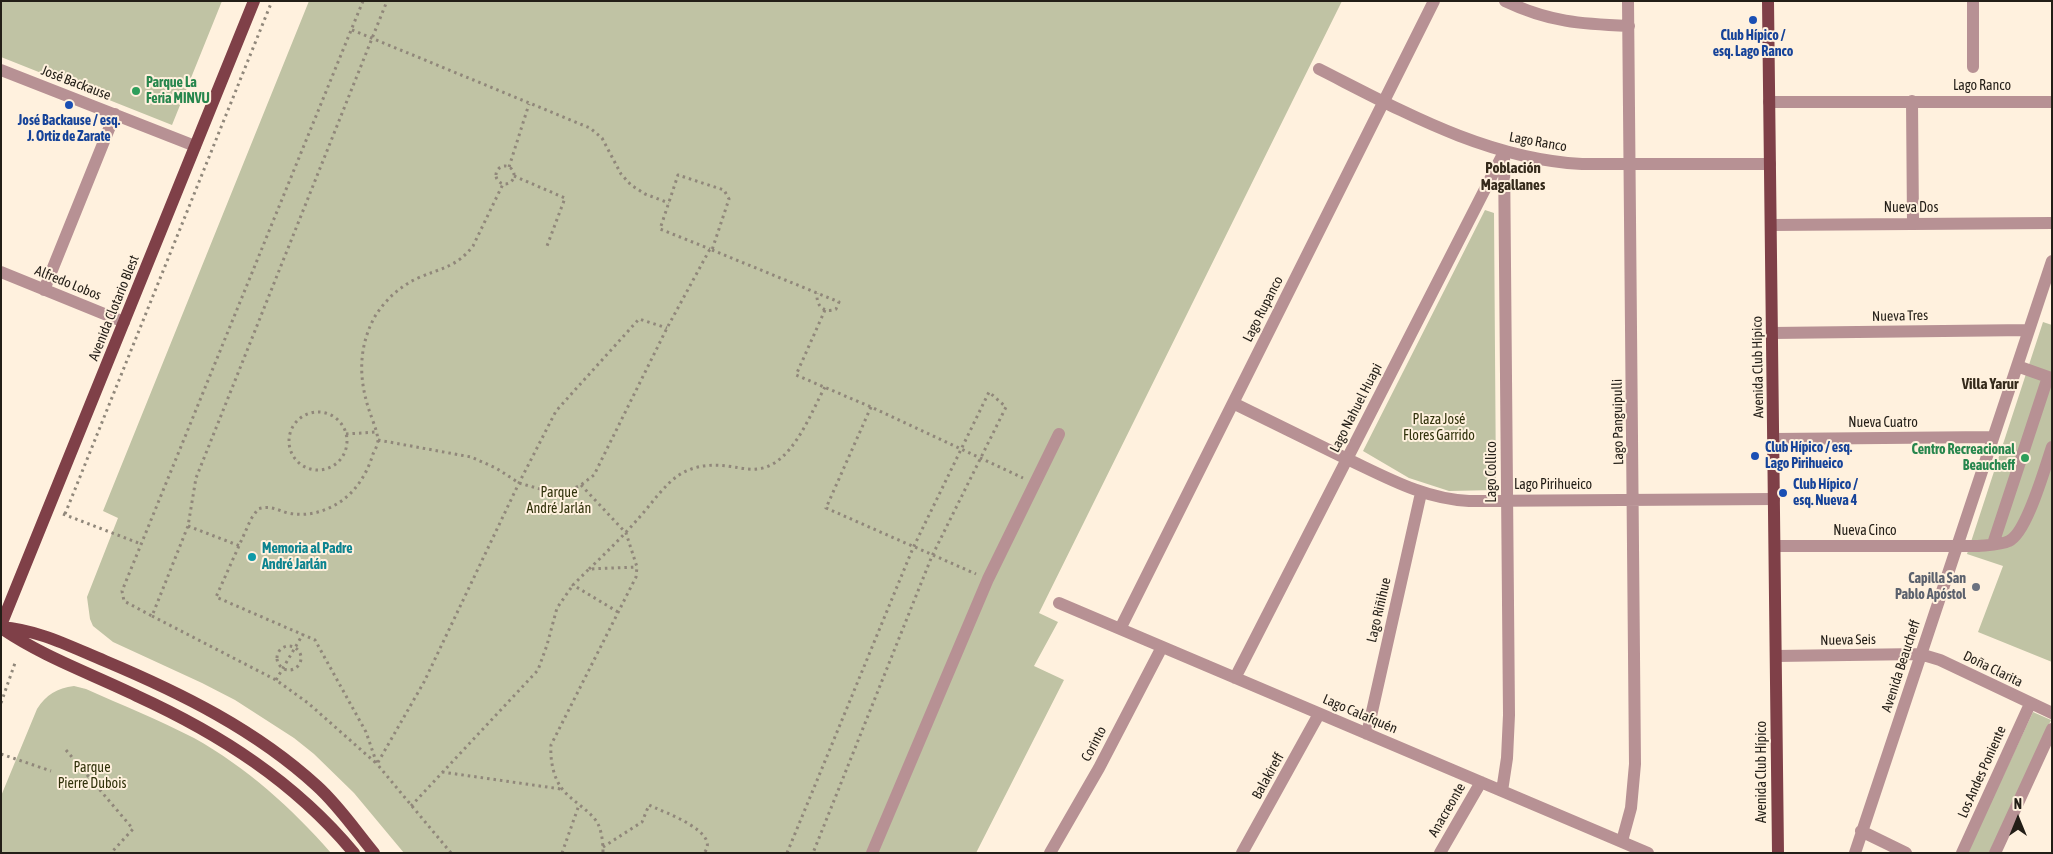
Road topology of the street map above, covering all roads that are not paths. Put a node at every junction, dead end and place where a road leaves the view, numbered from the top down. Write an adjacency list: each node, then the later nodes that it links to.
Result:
1 (254, 1): 16 (main road, Avenida Clotario Blest)
2 (1434, 1): 12 (street, Lago Rupanco)
3 (1505, 1): 7 (street)
4 (1628, 1): 7 (street, Lago Panguipulli)
5 (1768, 1): 13 (main road, Avenida Club Hípico)
6 (1974, 1): 8 (street)
7 (1629, 26): 19 (street, Lago Panguipulli)
8 (1974, 67)
9 (1319, 69): 12 (street, Lago Ranco)
10 (1, 70): 15 (street, José Backause)
11 (1912, 101): 13 (street, Lago Ranco); 14 (street, Lago Ranco); 20 (street)
12 (1383, 102): 17 (street, Lago Ranco); 31 (street, Lago Rupanco)
13 (1769, 102): 18 (main road, Avenida Club Hípico)
14 (2052, 102)
15 (115, 114): 16 (street, José Backause); 25 (street)
16 (195, 146): 26 (main road, Avenida Clotario Blest)
17 (1504, 152): 19 (street, Lago Ranco); 36 (street, Lago Nahuel Huapi); 40 (street, Lago Collico)
18 (1770, 164): 19 (street, Lago Ranco); 22 (main road, Avenida Club Hípico)
19 (1630, 165): 38 (street, Lago Panguipulli)
20 (1914, 223): 21 (street, Nueva Dos); 22 (street, Nueva Dos)
21 (2052, 223)
22 (1771, 225): 28 (main road, Avenida Club Hípico)
23 (2052, 261): 27 (street, Avenida Beaucheff)
24 (1, 272): 25 (street, Alfredo Lobos)
25 (44, 290): 26 (street, Alfredo Lobos)
26 (124, 322): 45 (main road, Avenida Clotario Blest)
27 (2028, 330): 28 (street, Nueva Tres); 29 (street, Avenida Beaucheff)
28 (1772, 333): 34 (main road, Avenida Club Hípico)
29 (2017, 366): 30 (street); 33 (street, Avenida Beaucheff)
30 (2050, 379): 41 (street)
31 (1233, 403): 36 (street, Lago Pirihueico); 46 (street, Lago Rupanco)
32 (1059, 434): 63 (street)
33 (1993, 437): 34 (street, Nueva Cuatro); 43 (street, Avenida Beaucheff)
34 (1774, 439): 39 (main road, Avenida Club Hípico)
35 (2052, 447): 41 (street, Nueva Cinco)
36 (1347, 458): 37 (street, Lago Pirihueico); 50 (street, Lago Nahuel Huapi)
37 (1421, 492): 40 (street, Lago Pirihueico); 55 (street, Lago Riñihue)
38 (1634, 500): 39 (street, Lago Pirihueico); 40 (street, Lago Pirihueico); 59 (street, Lago Panguipulli)
39 (1774, 500): 42 (main road, Avenida Club Hípico)
40 (1507, 501): 57 (street, Lago Collico)
41 (1993, 544): 43 (street, Nueva Cinco)
42 (1775, 546): 43 (street, Nueva Cinco); 49 (main road, Avenida Club Hípico)
43 (1956, 547): 48 (street, Avenida Beaucheff)
44 (1059, 603): 46 (street, Lago Calafquén)
45 (1, 627): 61 (main road); 62 (main road)
46 (1120, 629): 47 (street, Lago Calafquén)
47 (1162, 647): 50 (street, Lago Calafquén); 64 (street, Corinto)
48 (1920, 654): 49 (street, Nueva Seis); 51 (street, Doña Clarita); 58 (street, Avenida Beaucheff)
49 (1776, 656): 67 (main road, Avenida Club Hípico)
50 (1235, 678): 53 (street, Lago Calafquén)
51 (2030, 704): 52 (street, Doña Clarita); 70 (street, Los Andes Poniente)
52 (2052, 713)
53 (1319, 714): 55 (street, Lago Calafquén); 65 (street, Balakireff)
54 (2052, 729): 71 (street)
55 (1367, 734): 56 (street, Lago Calafquén)
56 (1480, 782): 57 (street, Lago Calafquén); 66 (street, Anacreonte)
57 (1502, 791): 59 (street, Lago Calafquén)
58 (1861, 831): 68 (street, Avenida Beaucheff); 69 (street)
59 (1622, 841): 60 (street, Lago Calafquén)
60 (1642, 852)
61 (354, 853)
62 (374, 853)
63 (872, 853)
64 (1050, 853)
65 (1242, 853)
66 (1440, 853)
67 (1778, 853)
68 (1854, 853)
69 (1906, 853)
70 (1962, 853)
71 (1995, 853)

